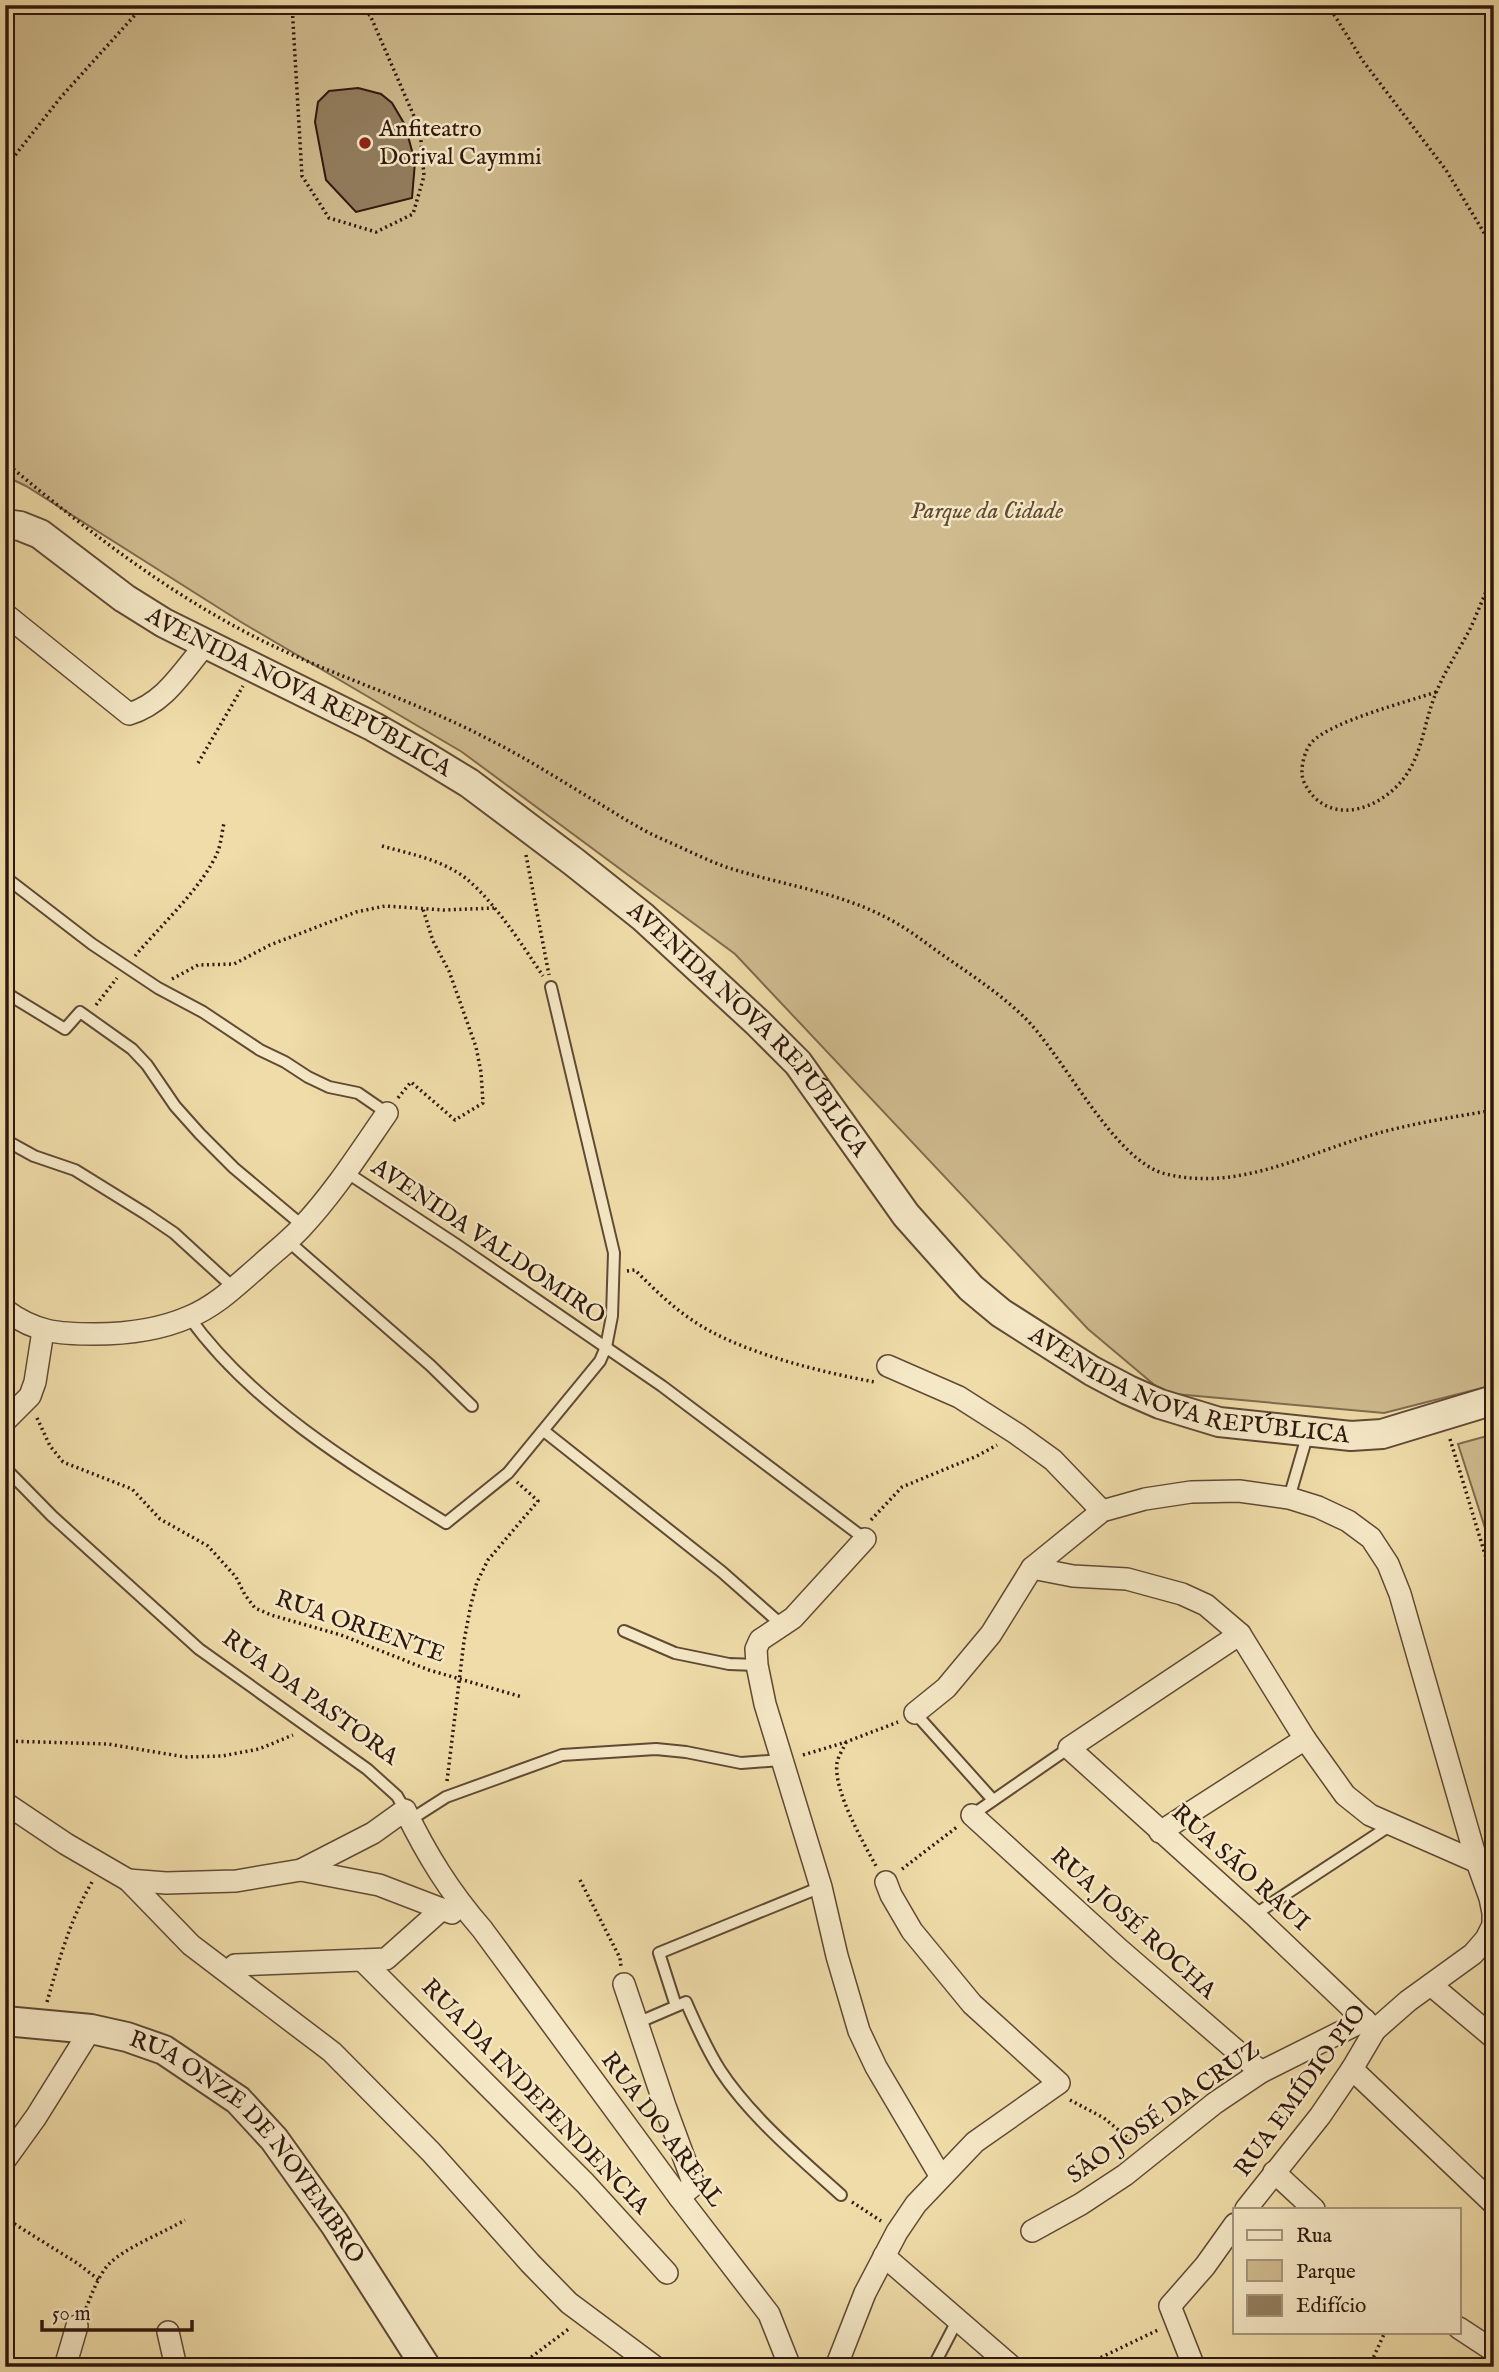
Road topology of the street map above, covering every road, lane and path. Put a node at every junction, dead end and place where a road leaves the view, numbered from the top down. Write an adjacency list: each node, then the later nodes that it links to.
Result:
1 (144, 5): 5 (path)
2 (292, 5): 3 (path)
3 (341, 5)
4 (1328, 5): 6 (path)
5 (5, 168)
6 (1494, 254)
7 (5, 462): 26 (path)
8 (5, 524): 11 (street, AVENIDA NOVA REPÚBLICA)
9 (1494, 573): 13 (path)
10 (5, 614): 11 (street)
11 (206, 644): 12 (street, AVENIDA NOVA REPÚBLICA)
12 (256, 668): 14 (path); 15 (street, AVENIDA NOVA REPÚBLICA)
13 (1436, 692): 13 (path)
14 (198, 763)
15 (519, 820): 22 (path); 44 (street, AVENIDA NOVA REPÚBLICA)
16 (224, 823): 21 (path)
17 (382, 845): 19 (path)
18 (5, 877): 21 (lane)
19 (494, 908): 20 (path); 22 (path)
20 (423, 909): 23 (path); 27 (path)
21 (125, 968): 23 (lane); 25 (path)
22 (551, 987): 31 (lane)
23 (158, 988): 27 (lane)
24 (8, 999): 25 (lane)
25 (87, 1017): 30 (lane)
26 (1494, 1110)
27 (387, 1113): 29 (street)
28 (5, 1140): 32 (lane)
29 (346, 1172): 30 (street); 36 (lane, AVENIDA VALDOMIRO)
30 (296, 1233): 32 (street); 40 (lane)
31 (614, 1273): 36 (lane); 37 (path)
32 (234, 1289): 34 (street)
33 (5, 1310): 35 (street)
34 (189, 1317): 35 (street); 47 (lane)
35 (43, 1331): 38 (street)
36 (606, 1347): 43 (lane); 50 (lane, AVENIDA VALDOMIRO)
37 (884, 1375): 45 (street)
38 (30, 1396): 42 (street); 57 (path, RUA ORIENTE)
39 (1494, 1400): 41 (street, AVENIDA NOVA REPÚBLICA)
40 (472, 1406)
41 (1443, 1415): 44 (street, AVENIDA NOVA REPÚBLICA); 52 (path)
42 (5, 1421)
43 (544, 1431): 47 (lane); 53 (lane)
44 (1308, 1433): 48 (lane)
45 (1017, 1434): 49 (street); 50 (path)
46 (5, 1468): 60 (lane, RUA DA PASTORA)
47 (508, 1473): 57 (path)
48 (1289, 1498): 49 (street, RUA EMÍDIO PIO); 73 (street, RUA EMÍDIO PIO)
49 (1102, 1511): 51 (street)
50 (862, 1536): 53 (street)
51 (1032, 1568): 55 (street); 59 (street)
52 (1494, 1584)
53 (783, 1626): 56 (street)
54 (624, 1631): 56 (lane)
55 (1240, 1634): 61 (street); 64 (street)
56 (757, 1665): 65 (street)
57 (460, 1679): 58 (path, RUA ORIENTE); 66 (path)
58 (522, 1697)
59 (915, 1713): 63 (path); 67 (lane)
60 (310, 1728): 62 (path); 69 (lane, RUA DA PASTORA)
61 (1305, 1740): 71 (street); 72 (street)
62 (5, 1741)
63 (846, 1742): 65 (path); 78 (path)
64 (1069, 1748): 67 (lane); 72 (street, RUA SÃO RAUI)
65 (781, 1760): 66 (lane); 79 (street)
66 (446, 1797): 69 (lane)
67 (993, 1800): 70 (lane)
68 (5, 1803): 74 (street)
69 (408, 1815): 75 (street); 83 (street, RUA DA PASTORA)
70 (972, 1815): 78 (path); 96 (street, RUA JOSÉ ROCHA)
71 (1391, 1825): 73 (street); 81 (lane)
72 (1160, 1832): 81 (street, RUA SÃO RAUI)
73 (1477, 1862): 82 (street, RUA EMÍDIO PIO)
74 (101, 1865): 76 (street); 91 (path)
75 (302, 1870): 76 (street); 80 (street)
76 (128, 1880): 85 (street)
77 (580, 1880): 86 (path)
78 (886, 1882): 97 (street)
79 (821, 1887): 88 (lane); 101 (street)
80 (442, 1909): 83 (street); 84 (street)
81 (1254, 1915): 92 (street, RUA SÃO RAUI)
82 (1493, 1925): 87 (street, RUA EMÍDIO PIO)
83 (482, 1929): 103 (street, RUA DO AREAL)
84 (362, 1960): 85 (street); 113 (street, RUA DA INDEPENDENCIA)
85 (228, 1966): 115 (street)
86 (624, 1984): 90 (street)
87 (1431, 1986): 92 (street, RUA EMÍDIO PIO); 94 (street)
88 (676, 2006): 90 (lane); 102 (lane)
89 (5, 2021): 91 (street, RUA ONZE DE NOVEMBRO)
90 (637, 2023): 103 (street)
91 (41, 2024): 93 (street, RUA ONZE DE NOVEMBRO)
92 (1370, 2025): 95 (street, RUA EMÍDIO PIO); 96 (street, SÃO JOSÉ DA CRUZ)
93 (91, 2029): 99 (street); 125 (street, RUA ONZE DE NOVEMBRO)
94 (1494, 2038)
95 (1352, 2069): 100 (street, RUA EMÍDIO PIO); 104 (street)
96 (1261, 2072): 98 (street, SÃO JOSÉ DA CRUZ)
97 (1054, 2086): 98 (path); 101 (street)
98 (1149, 2156): 110 (street, SÃO JOSÉ DA CRUZ)
99 (5, 2160)
100 (1274, 2172): 105 (street, RUA EMÍDIO PIO); 106 (street)
101 (941, 2177): 111 (street)
102 (841, 2195): 111 (path)
103 (679, 2197): 128 (street, RUA DO AREAL)
104 (1494, 2204)
105 (1247, 2208)
106 (1313, 2208)
107 (5, 2218): 114 (path)
108 (185, 2221): 114 (path)
109 (1233, 2227): 117 (street)
110 (1032, 2231)
111 (897, 2232): 112 (street)
112 (884, 2256): 116 (street); 129 (street)
113 (667, 2273)
114 (99, 2280): 118 (path)
115 (585, 2315): 126 (path); 127 (street)
116 (958, 2319): 130 (lane); 131 (street)
117 (1176, 2322): 132 (path); 133 (street)
118 (77, 2326): 123 (street)
119 (1460, 2329): 122 (street)
120 (168, 2332): 124 (street)
121 (1384, 2334): 134 (path)
122 (1493, 2350)
123 (65, 2367)
124 (176, 2367)
125 (426, 2367)
126 (518, 2367)
127 (655, 2367)
128 (790, 2367)
129 (836, 2367)
130 (933, 2367)
131 (1012, 2367)
132 (1081, 2367)
133 (1194, 2367)
134 (1369, 2367)

